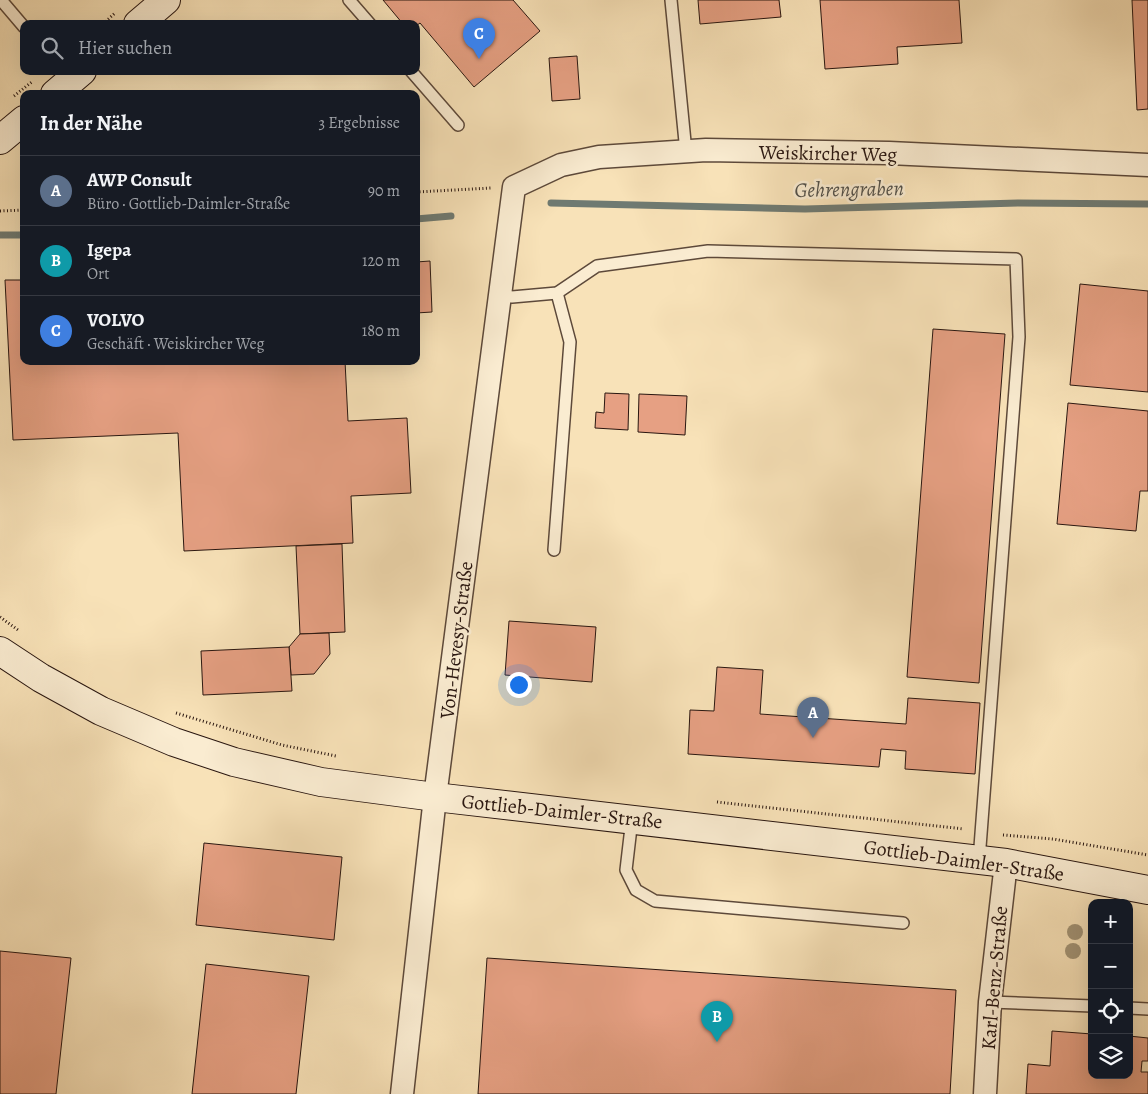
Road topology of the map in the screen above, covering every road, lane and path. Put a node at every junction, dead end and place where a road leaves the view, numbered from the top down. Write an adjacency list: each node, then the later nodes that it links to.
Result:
1 (1, 0): 7 (lane)
2 (166, 0): 5 (street)
3 (350, 0): 6 (lane)
4 (671, 0): 14 (lane)
5 (143, 20)
6 (367, 20)
7 (20, 22)
8 (414, 75): 12 (lane)
9 (61, 79): 10 (path)
10 (45, 90)
11 (18, 109): 13 (street)
12 (458, 125)
13 (0, 140)
14 (686, 152): 15 (street, Weiskircher Weg); 16 (street, Weiskircher Weg)
15 (1148, 165)
16 (514, 187): 17 (path); 21 (street, Von-Hevesy-Straße)
17 (420, 192)
18 (20, 210): 19 (path)
19 (0, 212)
20 (557, 293): 21 (lane); 22 (lane); 31 (lane)
21 (500, 295): 28 (street, Von-Hevesy-Straße)
22 (554, 550)
23 (0, 617): 24 (path)
24 (22, 633)
25 (0, 651): 28 (street, Gottlieb-Daimler-Straße)
26 (170, 712): 27 (path)
27 (342, 758)
28 (435, 797): 30 (street, Gottlieb-Daimler-Straße); 40 (street, Von-Hevesy-Straße)
29 (707, 801): 31 (path)
30 (632, 819): 33 (street, Gottlieb-Daimler-Straße); 35 (lane)
31 (982, 832): 32 (path); 33 (lane)
32 (1148, 855)
33 (993, 861): 34 (street, Gottlieb-Daimler-Straße); 36 (street, Karl-Benz-Straße)
34 (1148, 890)
35 (903, 923)
36 (990, 1002): 37 (lane); 41 (street, Karl-Benz-Straße)
37 (1088, 1006)
38 (1133, 1008): 39 (lane)
39 (1148, 1009)
40 (402, 1094)
41 (985, 1094)

